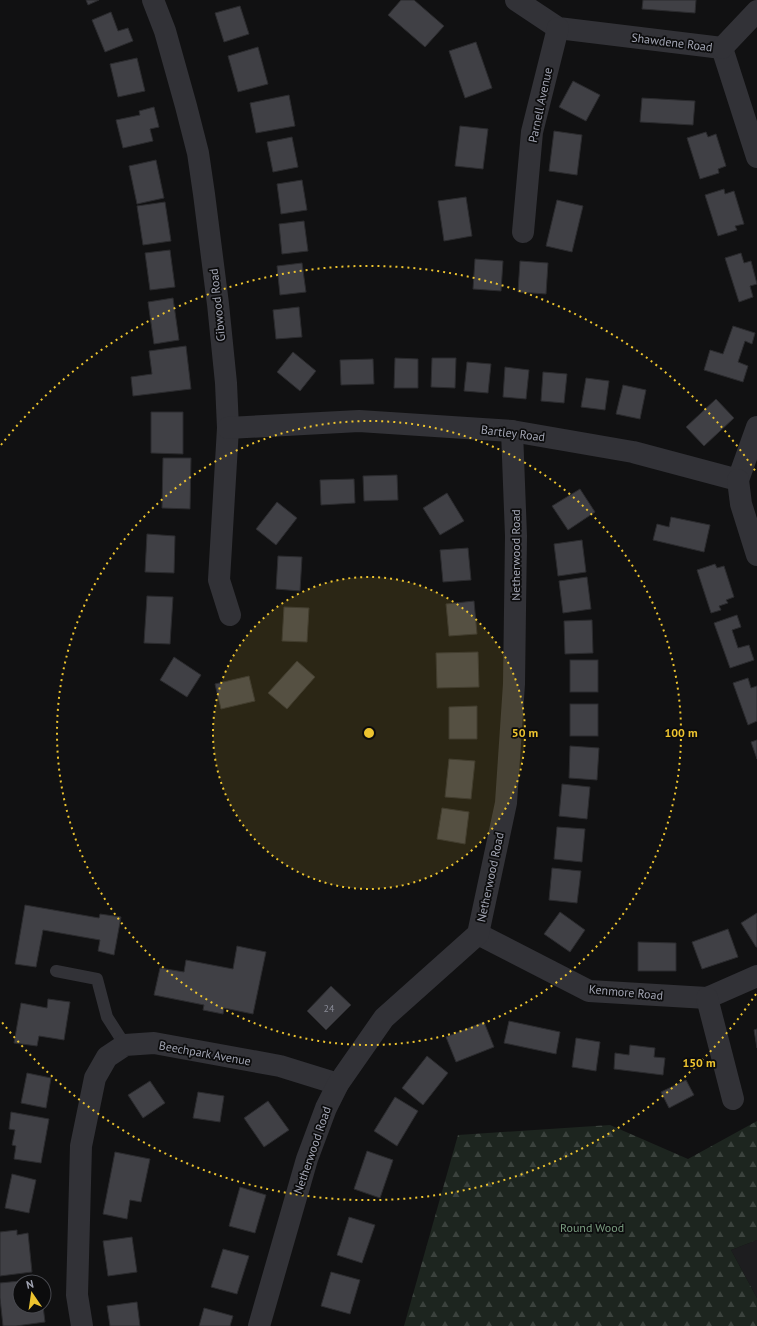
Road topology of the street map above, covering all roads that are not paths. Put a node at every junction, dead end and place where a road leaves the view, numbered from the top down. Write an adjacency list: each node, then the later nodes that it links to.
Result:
1 (153, 0): 9 (street, Gibwood Road)
2 (516, 0): 4 (street, Shawdene Road)
3 (757, 11): 5 (street)
4 (558, 28): 5 (street, Shawdene Road); 7 (street, Parnell Avenue)
5 (722, 48): 6 (street, Shawdene Road)
6 (757, 157)
7 (523, 232)
8 (757, 427): 11 (street)
9 (228, 428): 10 (street, Bartley Road); 13 (street, Gibwood Road)
10 (512, 431): 11 (street, Bartley Road); 14 (street, Netherwood Road)
11 (738, 480): 12 (street)
12 (757, 554)
13 (230, 615)
14 (478, 934): 17 (street, Kenmore Road); 19 (street, Netherwood Road)
15 (56, 972): 18 (lane)
16 (757, 976): 17 (street, Kenmore Road)
17 (707, 998): 20 (street)
18 (125, 1044): 19 (street, Beechpark Avenue); 21 (street)
19 (338, 1084): 22 (street, Netherwood Road)
20 (733, 1099)
21 (82, 1326)
22 (259, 1326)

